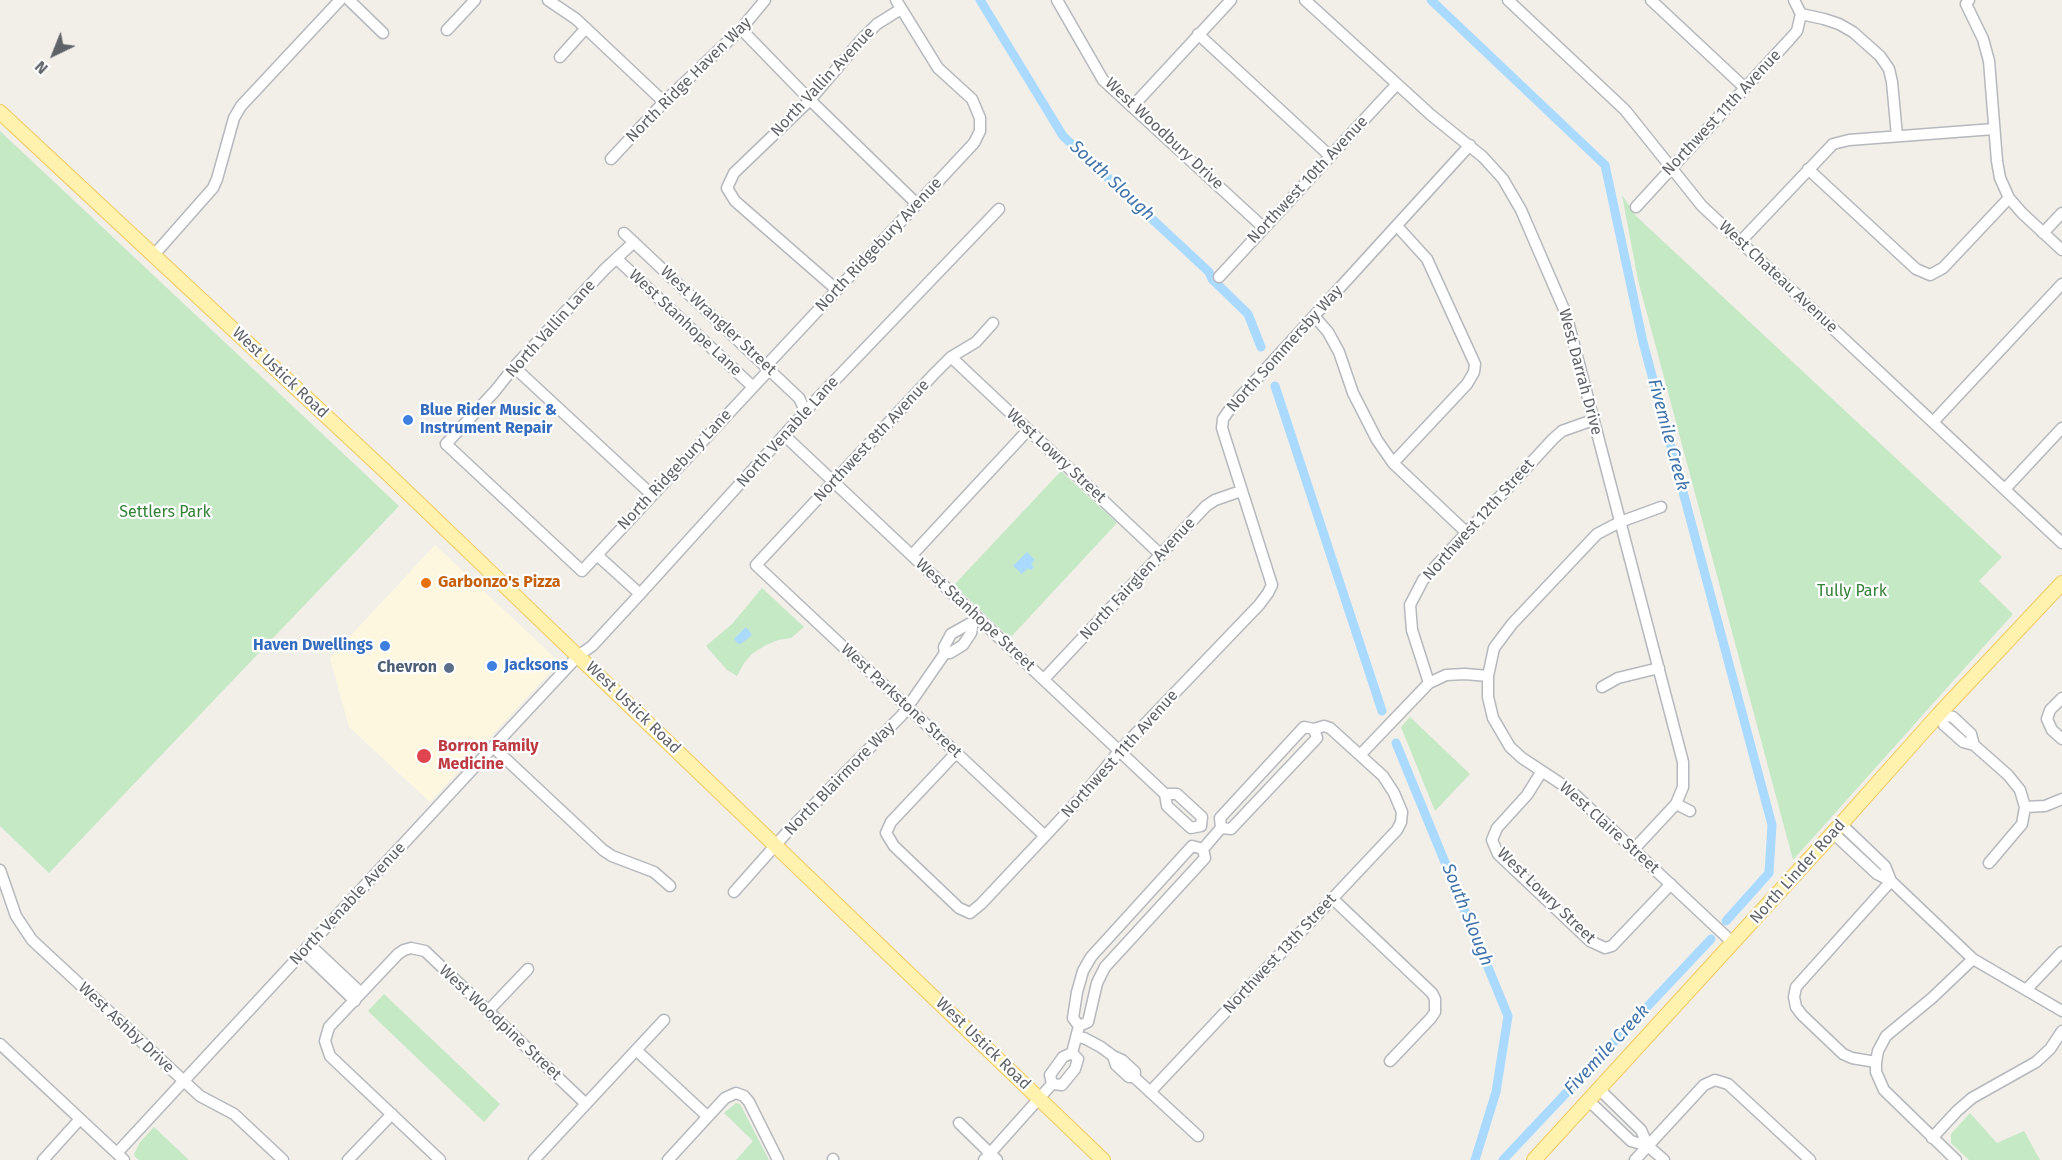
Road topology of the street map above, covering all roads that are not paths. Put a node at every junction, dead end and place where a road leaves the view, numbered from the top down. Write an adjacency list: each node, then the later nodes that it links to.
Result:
1 (340, 0): 46 (street)
2 (349, 0): 18 (street)
3 (475, 0): 17 (street)
4 (548, 0): 15 (street)
5 (765, 0): 16 (street, North Ridge Haven Way)
6 (1058, 0): 25 (street, West Woodbury Drive)
7 (1230, 0): 19 (street)
8 (1305, 0): 21 (street, West Darrah Drive)
9 (1508, 0): 32 (street, West Chateau Avenue)
10 (1651, 0): 22 (street)
11 (1794, 0): 14 (street)
12 (898, 5): 23 (street, North Vallin Avenue); 35 (street, North Ridgebury Avenue)
13 (1969, 5): 27 (street)
14 (1801, 14): 22 (street, Northwest 11th Avenue); 28 (street)
15 (586, 28): 20 (street); 24 (street)
16 (741, 29): 23 (street); 24 (street, North Ridge Haven Way)
17 (447, 30)
18 (383, 33)
19 (1198, 34): 25 (street); 30 (street)
20 (560, 57)
21 (1397, 84): 29 (street, West Darrah Drive); 30 (street, Northwest 10th Avenue)
22 (1745, 88): 32 (street, Northwest 11th Avenue)
23 (810, 100): 35 (street); 50 (street, North Vallin Avenue)
24 (664, 102): 31 (street, North Ridge Haven Way)
25 (1132, 107): 40 (street, West Woodbury Drive)
26 (0, 112): 46 (main road, West Ustick Road)
27 (1994, 129): 28 (street); 34 (street)
28 (1896, 136): 33 (street)
29 (1470, 145): 39 (street, North Sommersby Way); 58 (street, West Darrah Drive)
30 (1330, 156): 40 (street, Northwest 10th Avenue)
31 (611, 159)
32 (1672, 167): 36 (street, Northwest 11th Avenue); 44 (street, West Chateau Avenue)
33 (1808, 169): 34 (street); 44 (street)
34 (2009, 198): 42 (street)
35 (917, 204): 50 (street, North Ridgebury Avenue)
36 (1636, 207)
37 (999, 209): 57 (street, North Venable Lane)
38 (2062, 213): 42 (street)
39 (1397, 225): 51 (street, North Sommersby Way); 63 (street)
40 (1264, 228): 48 (street, Northwest 10th Avenue)
41 (624, 232): 43 (street, West Wrangler Street)
42 (2043, 233): 45 (street)
43 (634, 242): 47 (street, North Vallin Lane); 55 (street, West Wrangler Street)
44 (1740, 242): 59 (street, West Chateau Avenue)
45 (2062, 250)
46 (153, 256): 82 (main road, West Ustick Road)
47 (617, 259): 54 (street, North Vallin Lane); 56 (street, West Stanhope Lane)
48 (1219, 277)
49 (2062, 285): 59 (street)
50 (837, 290): 55 (street, North Ridgebury Avenue)
51 (1314, 316): 63 (street); 66 (street, North Sommersby Way)
52 (993, 323): 53 (street, Northwest 8th Avenue)
53 (951, 357): 61 (street, West Lowry Street); 64 (street, Northwest 8th Avenue)
54 (514, 367): 67 (street); 76 (street, North Vallin Lane)
55 (767, 368): 56 (street, North Ridgebury Lane); 57 (street, West Wrangler Street)
56 (753, 387): 67 (street, North Ridgebury Lane)
57 (802, 415): 62 (street, North Venable Lane)
58 (1593, 420): 69 (street, West Darrah Drive); 70 (street, Northwest 12th Street)
59 (1933, 422): 65 (street, West Chateau Avenue)
60 (2062, 428): 65 (street)
61 (1029, 430): 73 (street); 74 (street, West Lowry Street)
62 (785, 436): 64 (street, West Stanhope Street); 79 (street, North Venable Lane)
63 (1393, 463): 70 (street)
64 (834, 482): 73 (street, West Stanhope Street); 75 (street, Northwest 8th Avenue)
65 (2005, 489): 71 (street, West Chateau Avenue)
66 (1241, 491): 74 (street, North Fairglen Avenue); 78 (street, North Sommersby Way)
67 (652, 495): 72 (street, North Ridgebury Lane)
68 (1662, 507): 69 (street)
69 (1620, 522): 83 (street, West Darrah Drive); 84 (street)
70 (1467, 533): 86 (street, Northwest 12th Street)
71 (2062, 543)
72 (597, 555): 76 (street, North Ridgebury Lane); 79 (street)
73 (912, 555): 80 (street, West Stanhope Street)
74 (1161, 555): 85 (street, North Fairglen Avenue)
75 (756, 565): 89 (street, West Parkstone Street)
76 (582, 571)
77 (2062, 583): 90 (main road, North Linder Road)
78 (1268, 593): 94 (street, Northwest 11th Avenue)
79 (640, 594): 82 (street, North Venable Lane)
80 (976, 620): 81 (street, North Blairmore Way); 81 (street, North Blairmore Way); 85 (street, West Stanhope Street)
81 (945, 653): 89 (street, North Blairmore Way)
82 (578, 656): 93 (street, North Venable Avenue); 108 (main road, West Ustick Road)
83 (1659, 668): 87 (street); 100 (street, West Darrah Drive)
84 (1488, 676): 86 (street); 97 (street, West Claire Street)
85 (1044, 679): 94 (street, West Stanhope Street)
86 (1429, 683): 96 (street)
87 (1602, 687)
88 (2062, 698): 92 (street)
89 (908, 707): 95 (street, West Parkstone Street); 108 (street, North Blairmore Way)
90 (1939, 714): 101 (street); 105 (main road, North Linder Road)
91 (1314, 729): 96 (street); 104 (street); 104 (street)
92 (2062, 740)
93 (493, 747): 115 (street); 119 (street, North Venable Avenue)
94 (1120, 750): 98 (street, West Stanhope Street); 106 (street, Northwest 11th Avenue)
95 (956, 753): 106 (street, West Parkstone Street); 106 (street, Northwest 11th Avenue)
96 (1360, 755): 117 (street, Northwest 13th Street)
97 (1542, 771): 110 (street, West Claire Street); 114 (street, West Lowry Street)
98 (1165, 794): 103 (street, West Stanhope Street); 103 (street, West Stanhope Street)
99 (2062, 798): 101 (street)
100 (1676, 804): 102 (street); 110 (street, West Darrah Drive)
101 (2025, 807): 111 (street)
102 (1690, 811)
103 (1201, 826): 107 (street, West Stanhope Street)
104 (1221, 828): 107 (street)
105 (1837, 829): 113 (street); 118 (main road, North Linder Road)
106 (1045, 836)
107 (1213, 837): 109 (street)
108 (777, 846): 116 (street, North Blairmore Way); 139 (main road, West Ustick Road)
109 (1203, 849): 128 (street); 128 (street)
110 (1634, 849): 114 (street, West Claire Street)
111 (1989, 863)
112 (0, 870): 135 (street, West Ashby Drive)
113 (1892, 881): 121 (street); 134 (street)
114 (1671, 885): 118 (street, West Claire Street)
115 (670, 886)
116 (734, 892)
117 (1332, 898): 133 (street); 138 (street, Northwest 13th Street)
118 (1733, 943): 137 (main road, North Linder Road)
119 (307, 949): 124 (street); 135 (street, North Venable Avenue)
120 (2062, 952): 123 (street)
121 (1973, 959): 123 (street); 134 (street)
122 (528, 969): 125 (street)
123 (2026, 990): 126 (street)
124 (358, 997): 125 (street, West Woodpine Street); 142 (street)
125 (488, 1011): 141 (street, West Woodpine Street)
126 (2062, 1011)
127 (664, 1020): 131 (street)
128 (1077, 1031): 132 (street); 138 (street)
129 (2062, 1031): 147 (street)
130 (0, 1044): 144 (street)
131 (636, 1050): 141 (street); 143 (street)
132 (1072, 1053): 136 (street); 136 (street)
133 (1390, 1061)
134 (1876, 1062): 147 (street)
135 (183, 1081): 149 (street, North Venable Avenue); 152 (street, West Ashby Drive)
136 (1052, 1084): 139 (street)
137 (1599, 1089): 140 (main road, North Linder Road); 148 (street)
138 (1150, 1092): 146 (street)
139 (1040, 1098): 150 (street); 158 (main road, West Ustick Road)
140 (1588, 1100): 148 (street); 159 (main road, North Linder Road)
141 (586, 1104): 155 (street)
142 (392, 1114): 153 (street); 154 (street)
143 (707, 1116): 156 (street); 157 (street)
144 (80, 1119): 149 (street); 151 (street)
145 (959, 1123): 150 (street)
146 (1197, 1136)
147 (1932, 1138): 163 (street)
148 (1648, 1146): 160 (street); 161 (street); 162 (street)
149 (121, 1157)
150 (990, 1158)
151 (43, 1160)
152 (284, 1160)
153 (348, 1160)
154 (440, 1160)
155 (534, 1160)
156 (668, 1160)
157 (778, 1160)
158 (1103, 1160)
159 (1534, 1160)
160 (1635, 1160)
161 (1664, 1160)
162 (1810, 1160)
163 (1956, 1160)

